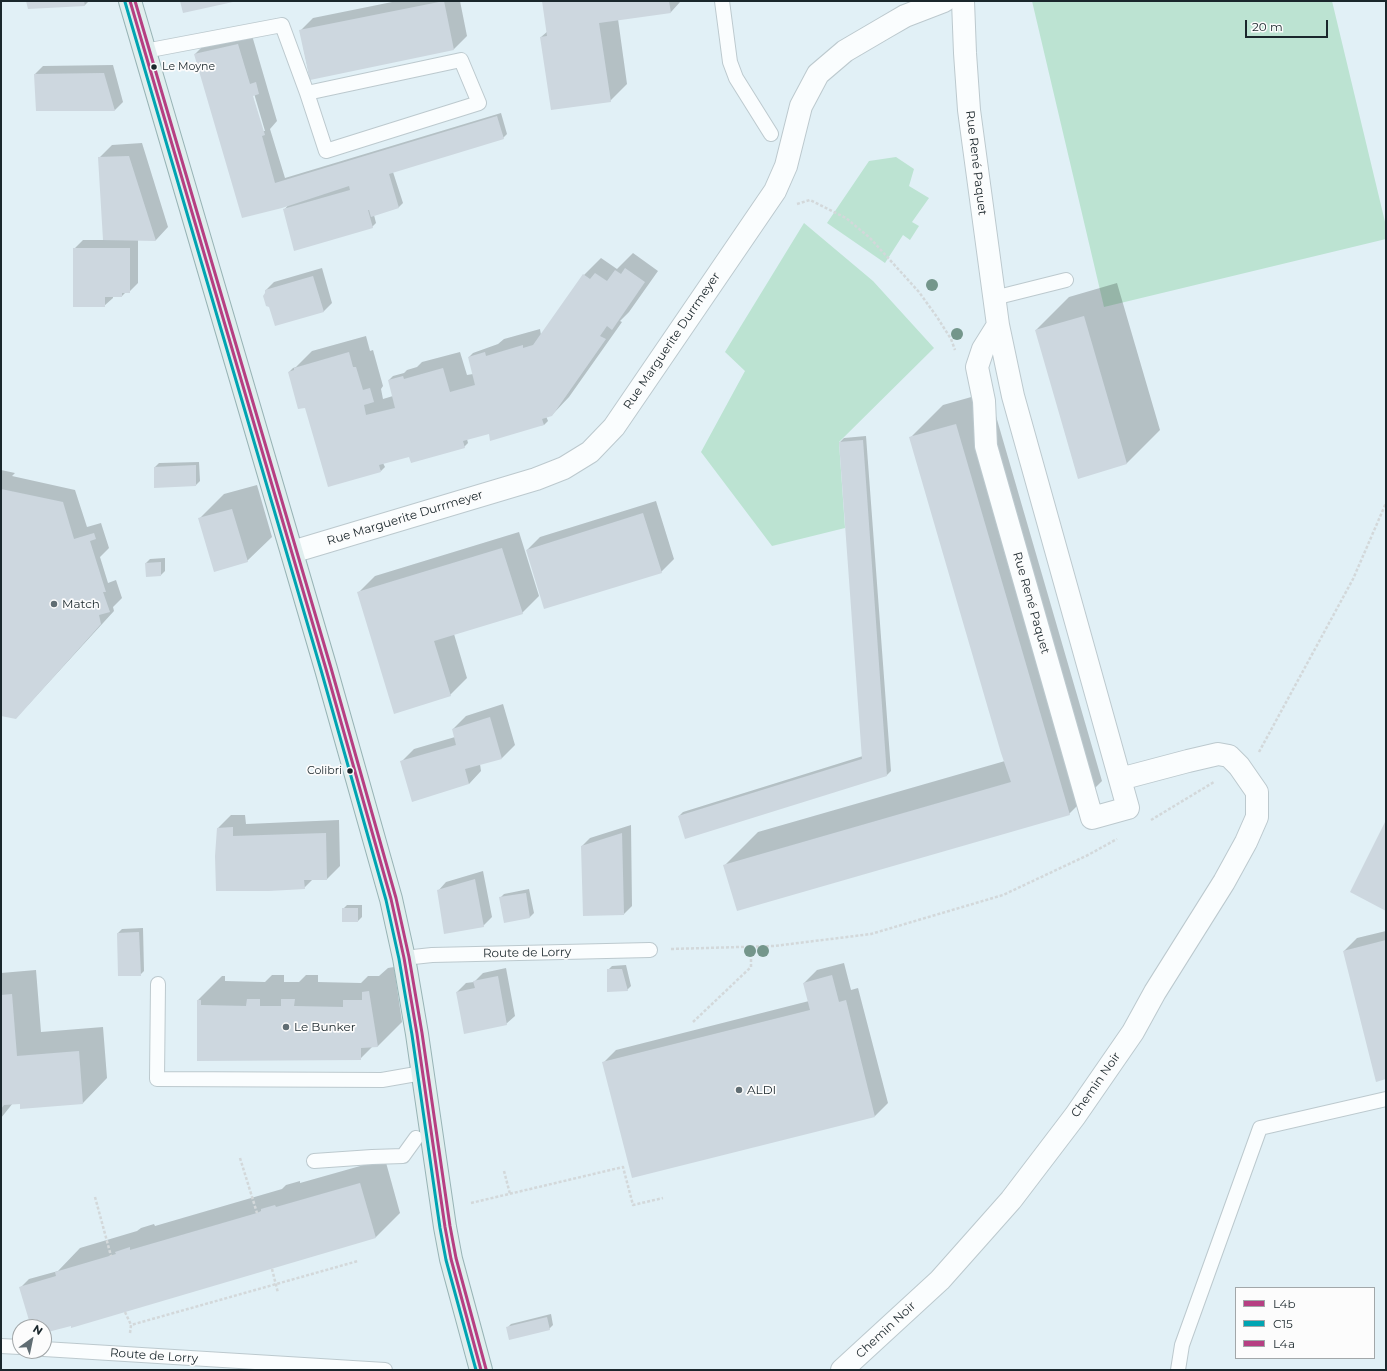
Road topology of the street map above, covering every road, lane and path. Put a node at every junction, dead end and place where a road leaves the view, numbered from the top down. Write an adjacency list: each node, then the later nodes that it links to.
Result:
1 (130, 1): 5 (main road)
2 (722, 1): 7 (lane)
3 (944, 1): 8 (street, Rue Marguerite Durrmeyer)
4 (963, 1): 10 (street, Rue René Paquet)
5 (144, 51): 6 (lane); 14 (main road)
6 (307, 93): 6 (lane)
7 (771, 134)
8 (775, 191): 12 (path); 14 (street, Rue Marguerite Durrmeyer)
9 (1066, 280): 10 (lane)
10 (994, 298): 11 (street, Rue René Paquet)
11 (998, 325): 16 (street, Rue René Paquet); 16 (street, Rue René Paquet)
12 (956, 353)
13 (1386, 503): 15 (path)
14 (292, 552): 21 (main road)
15 (1238, 766): 16 (street); 17 (path); 48 (street, Chemin Noir)
16 (1120, 779)
17 (1149, 821)
18 (1122, 836): 19 (path)
19 (751, 946): 20 (path); 23 (path)
20 (650, 950): 21 (lane, Route de Lorry)
21 (404, 958): 24 (main road)
22 (158, 984): 24 (lane)
23 (693, 1022)
24 (422, 1073): 47 (main road)
25 (1386, 1099): 49 (lane)
26 (416, 1138): 28 (lane)
27 (240, 1158): 34 (path)
28 (314, 1161)
29 (504, 1171): 30 (path)
30 (510, 1194): 32 (path); 33 (path)
31 (95, 1197): 35 (path)
32 (664, 1198)
33 (471, 1203)
34 (257, 1213)
35 (111, 1256)
36 (358, 1261): 38 (path)
37 (272, 1269): 38 (path)
38 (276, 1284): 39 (path); 41 (path)
39 (278, 1293)
40 (125, 1312): 41 (path)
41 (131, 1325): 45 (path)
42 (1, 1346): 43 (lane)
43 (12, 1347)
44 (52, 1349): 45 (lane, Route de Lorry)
45 (128, 1354): 46 (lane, Route de Lorry)
46 (385, 1370)
47 (481, 1370)
48 (842, 1370)
49 (1178, 1370)

